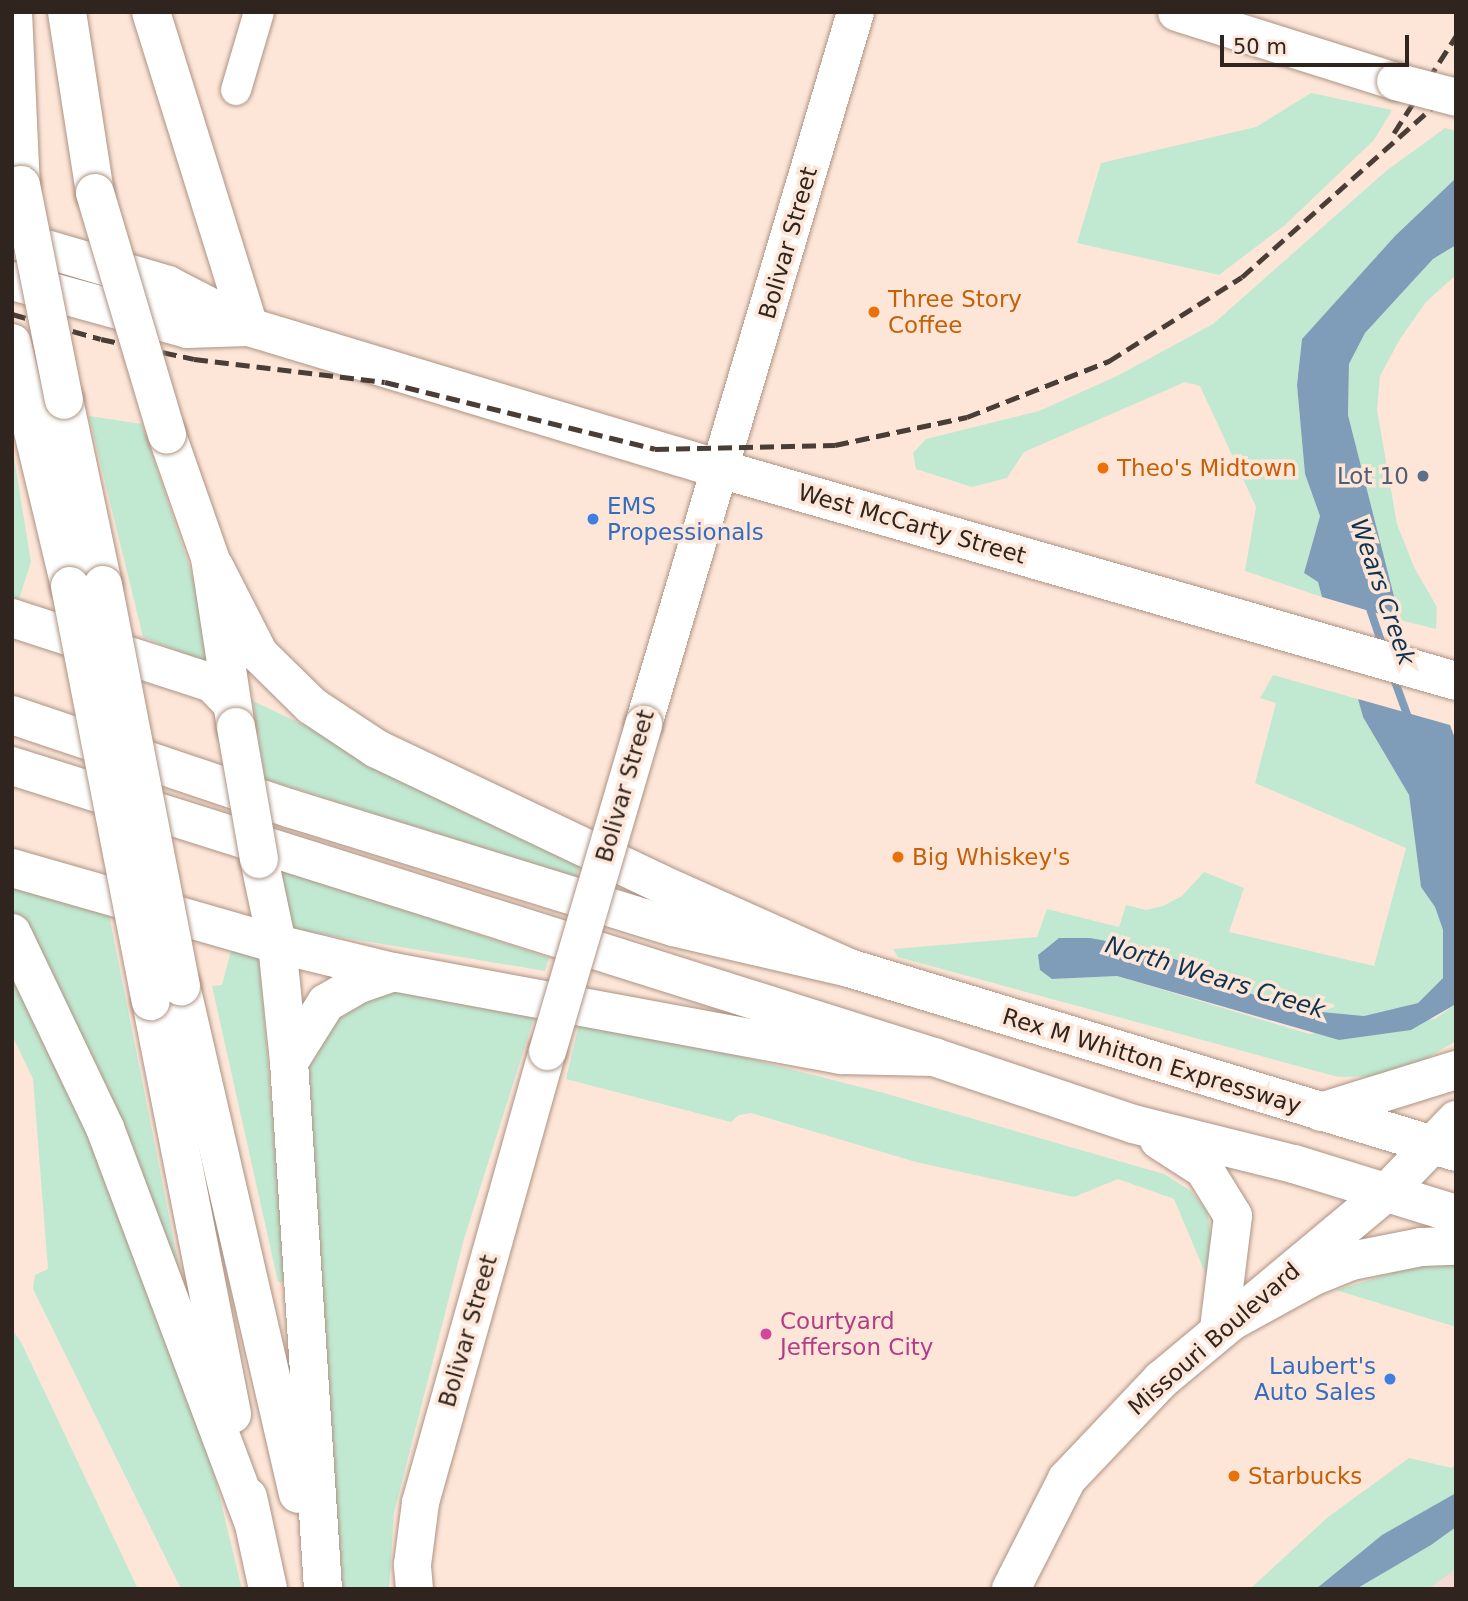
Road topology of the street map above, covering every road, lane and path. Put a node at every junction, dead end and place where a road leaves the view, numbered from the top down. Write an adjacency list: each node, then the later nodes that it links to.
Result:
1 (13, 12): 15 (main road, bridge)
2 (66, 12): 14 (main road, bridge)
3 (151, 12): 11 (main road)
4 (259, 12): 7 (street)
5 (855, 12): 13 (street, Bolivar Street)
6 (1176, 12): 8 (street, bridge)
7 (236, 90)
8 (1456, 97)
9 (12, 239): 11 (main road, West McCarty Street)
10 (12, 281): 11 (main road, West McCarty Street)
11 (249, 327): 13 (main road, West McCarty Street)
12 (12, 344): 15 (main road)
13 (720, 469): 17 (main road, West McCarty Street); 38 (street, Bolivar Street, bridge)
14 (210, 558): 19 (main road); 24 (main road)
15 (87, 585): 26 (main road, bridge)
16 (12, 618): 19 (main road)
17 (1442, 677)
18 (12, 715): 24 (main road)
19 (234, 715): 23 (main road, bridge)
20 (12, 766): 27 (main road)
21 (12, 868): 23 (main road)
22 (12, 933): 37 (main road)
23 (277, 944): 25 (main road); 28 (main road)
24 (849, 968): 30 (main road, Rex M Whitton Expressway)
25 (393, 972): 27 (main road); 28 (main road)
26 (166, 993): 37 (main road); 40 (main road)
27 (934, 1057): 31 (main road)
28 (289, 1062): 40 (main road)
29 (1456, 1070): 30 (main road)
30 (1320, 1112): 32 (main road, Rex M Whitton Expressway)
31 (1133, 1124): 33 (main road); 36 (main road)
32 (1447, 1139): 33 (main road, Missouri Boulevard)
33 (1387, 1192): 34 (main road); 36 (main road, Missouri Boulevard)
34 (1456, 1214)
35 (1456, 1247): 36 (main road)
36 (1219, 1328): 41 (main road, Missouri Boulevard)
37 (253, 1521): 39 (main road)
38 (413, 1576)
39 (268, 1589)
40 (321, 1589)
41 (1011, 1589)

